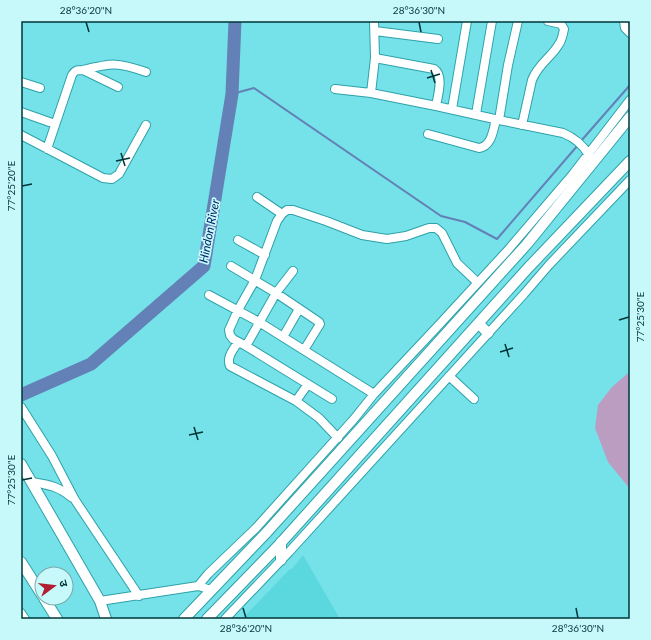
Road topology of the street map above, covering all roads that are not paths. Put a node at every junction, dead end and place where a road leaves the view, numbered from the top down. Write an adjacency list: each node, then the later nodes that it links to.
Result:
1 (374, 21): 7 (street)
2 (467, 21): 20 (street)
3 (492, 21): 22 (street)
4 (518, 21): 24 (street)
5 (548, 21): 27 (street)
6 (624, 21): 8 (street)
7 (375, 31): 9 (street); 10 (street)
8 (630, 33)
9 (438, 39)
10 (375, 58): 17 (street); 19 (street)
11 (83, 70): 12 (street); 14 (street); 25 (street)
12 (146, 72)
13 (21, 82): 15 (street)
14 (118, 87)
15 (40, 88)
16 (335, 89): 17 (street)
17 (371, 93): 19 (street)
18 (630, 100): 31 (street)
19 (436, 106): 20 (street)
20 (452, 109): 22 (street)
21 (21, 112): 25 (street)
22 (476, 114): 24 (street)
23 (630, 117): 37 (main road)
24 (498, 120): 27 (street); 28 (street)
25 (55, 124): 30 (street)
26 (146, 125): 30 (street)
27 (522, 125): 31 (street)
28 (428, 134)
29 (21, 135): 30 (street)
30 (46, 149)
31 (589, 155): 37 (street)
32 (630, 161): 48 (main road)
33 (630, 180): 49 (street)
34 (257, 197): 35 (street)
35 (282, 214): 38 (street); 42 (street)
36 (238, 240): 38 (street)
37 (512, 252): 42 (street); 69 (main road)
38 (265, 256): 41 (street)
39 (231, 266): 41 (street)
40 (293, 270): 43 (street)
41 (255, 280): 43 (street); 46 (street)
42 (477, 282): 55 (street)
43 (276, 293): 45 (street); 47 (street)
44 (209, 295): 46 (street)
45 (299, 309): 50 (street); 52 (street)
46 (238, 310): 47 (street); 51 (street)
47 (259, 322): 50 (street); 51 (street)
48 (479, 324): 49 (main road); 64 (main road)
49 (488, 333): 53 (street)
50 (283, 337): 52 (street)
51 (242, 344): 54 (street); 58 (street)
52 (304, 350): 55 (street)
53 (449, 376): 57 (street); 65 (street)
54 (308, 384): 56 (street); 58 (street)
55 (374, 394): 60 (street)
56 (332, 399)
57 (474, 399)
58 (296, 401): 60 (street)
59 (21, 407): 63 (street)
60 (338, 438): 68 (street)
61 (21, 464): 62 (main road)
62 (32, 482): 63 (street); 71 (main road)
63 (75, 500): 70 (street)
64 (281, 542): 65 (main road); 78 (main road)
65 (281, 560): 79 (street)
66 (21, 562): 67 (main road)
67 (34, 582)
68 (198, 586): 69 (street); 70 (street)
69 (212, 590): 77 (main road)
70 (139, 596): 71 (street)
71 (100, 601): 76 (main road)
72 (49, 606): 75 (main road)
73 (21, 613): 74 (street)
74 (25, 619)
75 (57, 619)
76 (106, 619)
77 (184, 619)
78 (207, 619)
79 (225, 619)

